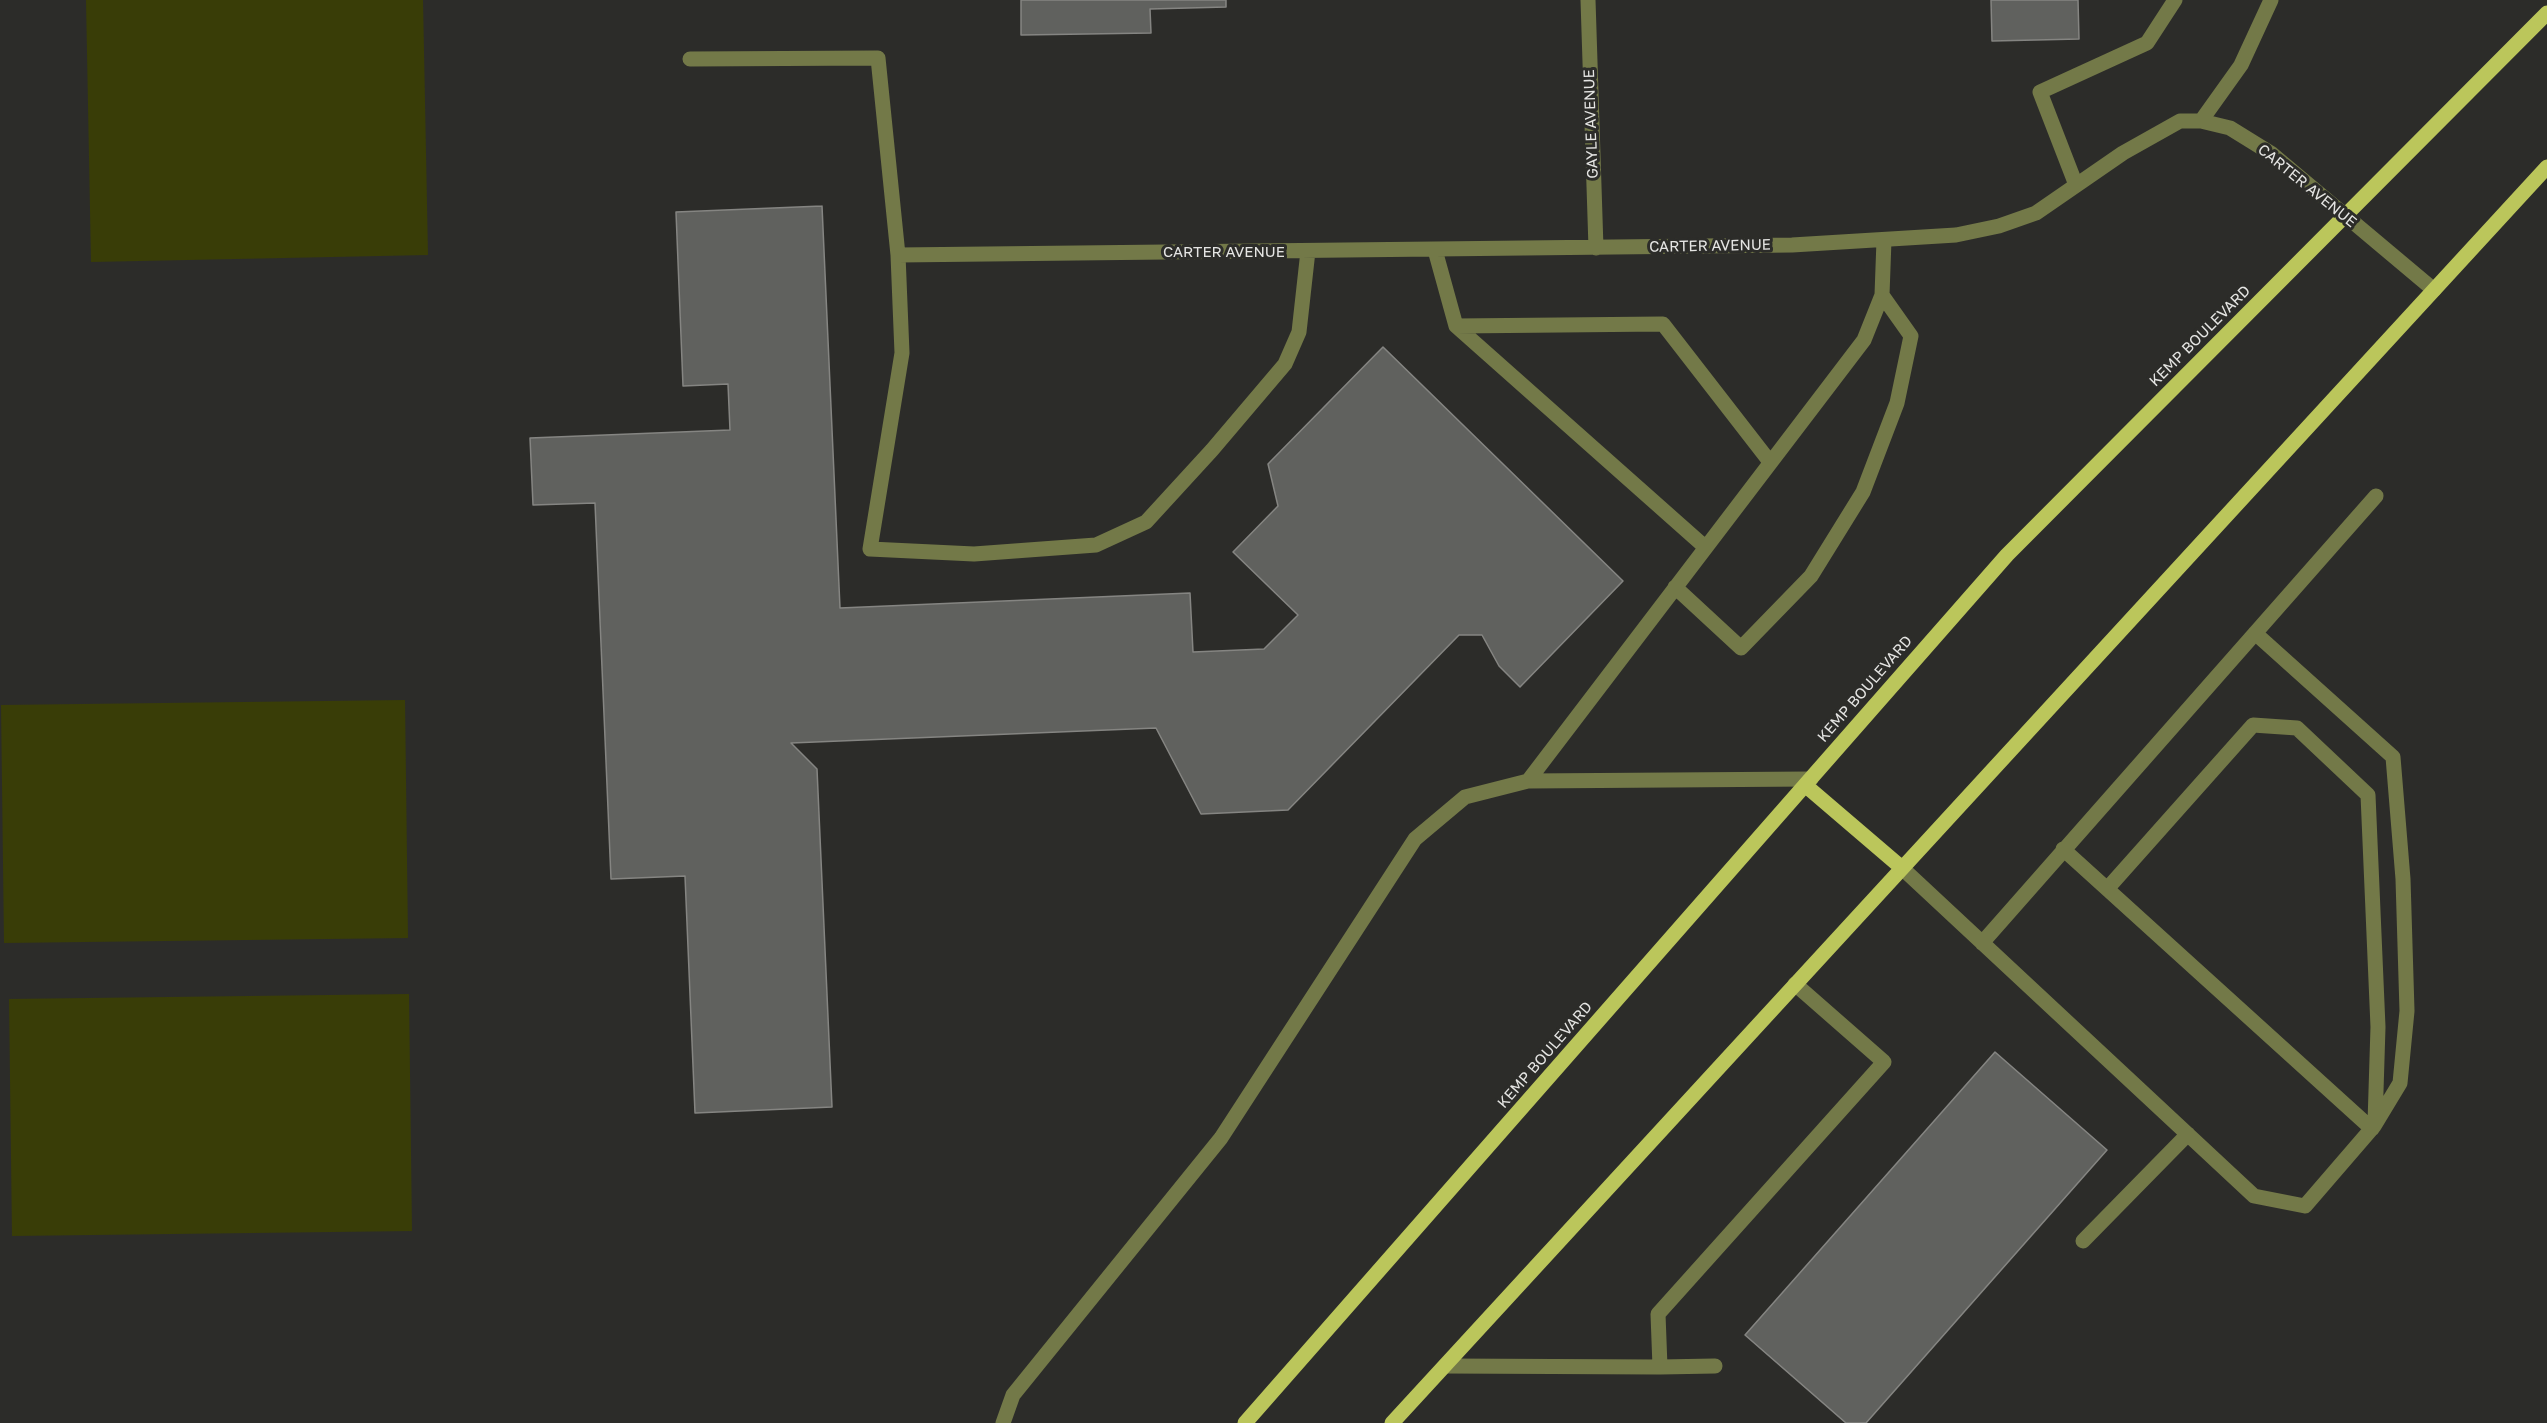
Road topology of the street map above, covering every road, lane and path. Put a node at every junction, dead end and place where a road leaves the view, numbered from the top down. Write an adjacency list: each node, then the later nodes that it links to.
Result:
1 (1588, 0): 11 (street, GAYLE AVENUE)
2 (2175, 0): 8 (street)
3 (2271, 0): 6 (street)
4 (2547, 13): 9 (main road, KEMP BOULEVARD)
5 (690, 59): 14 (street)
6 (2201, 121): 8 (street, CARTER AVENUE); 9 (street, CARTER AVENUE)
7 (2545, 174): 15 (main road)
8 (2076, 185): 10 (street, CARTER AVENUE)
9 (2345, 215): 15 (street, CARTER AVENUE); 24 (main road, KEMP BOULEVARD)
10 (1884, 240): 11 (street, CARTER AVENUE); 16 (street)
11 (1596, 248): 12 (street, CARTER AVENUE)
12 (1435, 250): 13 (street, CARTER AVENUE); 17 (street)
13 (1308, 251): 14 (street, CARTER AVENUE); 14 (street)
14 (898, 255)
15 (2434, 290): 26 (main road)
16 (1882, 295): 18 (street); 21 (street)
17 (1456, 326): 18 (street); 20 (street)
18 (1770, 462): 20 (street)
19 (2376, 496): 22 (street)
20 (1705, 547): 21 (street)
21 (1675, 587): 23 (street)
22 (2255, 633): 25 (street); 30 (street)
23 (1528, 781): 24 (street); 36 (street)
24 (1808, 782): 26 (main road); 37 (main road, KEMP BOULEVARD)
25 (2063, 849): 27 (street); 28 (street)
26 (1902, 868): 28 (street); 29 (main road)
27 (2107, 889): 30 (street); 30 (street)
28 (1982, 943): 31 (street)
29 (1795, 984): 33 (main road); 35 (street)
30 (2373, 1127): 31 (street)
31 (2188, 1134): 32 (street)
32 (2082, 1241)
33 (1444, 1366): 35 (street); 38 (main road)
34 (1714, 1366): 35 (street)
35 (1660, 1367)
36 (1003, 1423)
37 (1245, 1423)
38 (1392, 1423)

